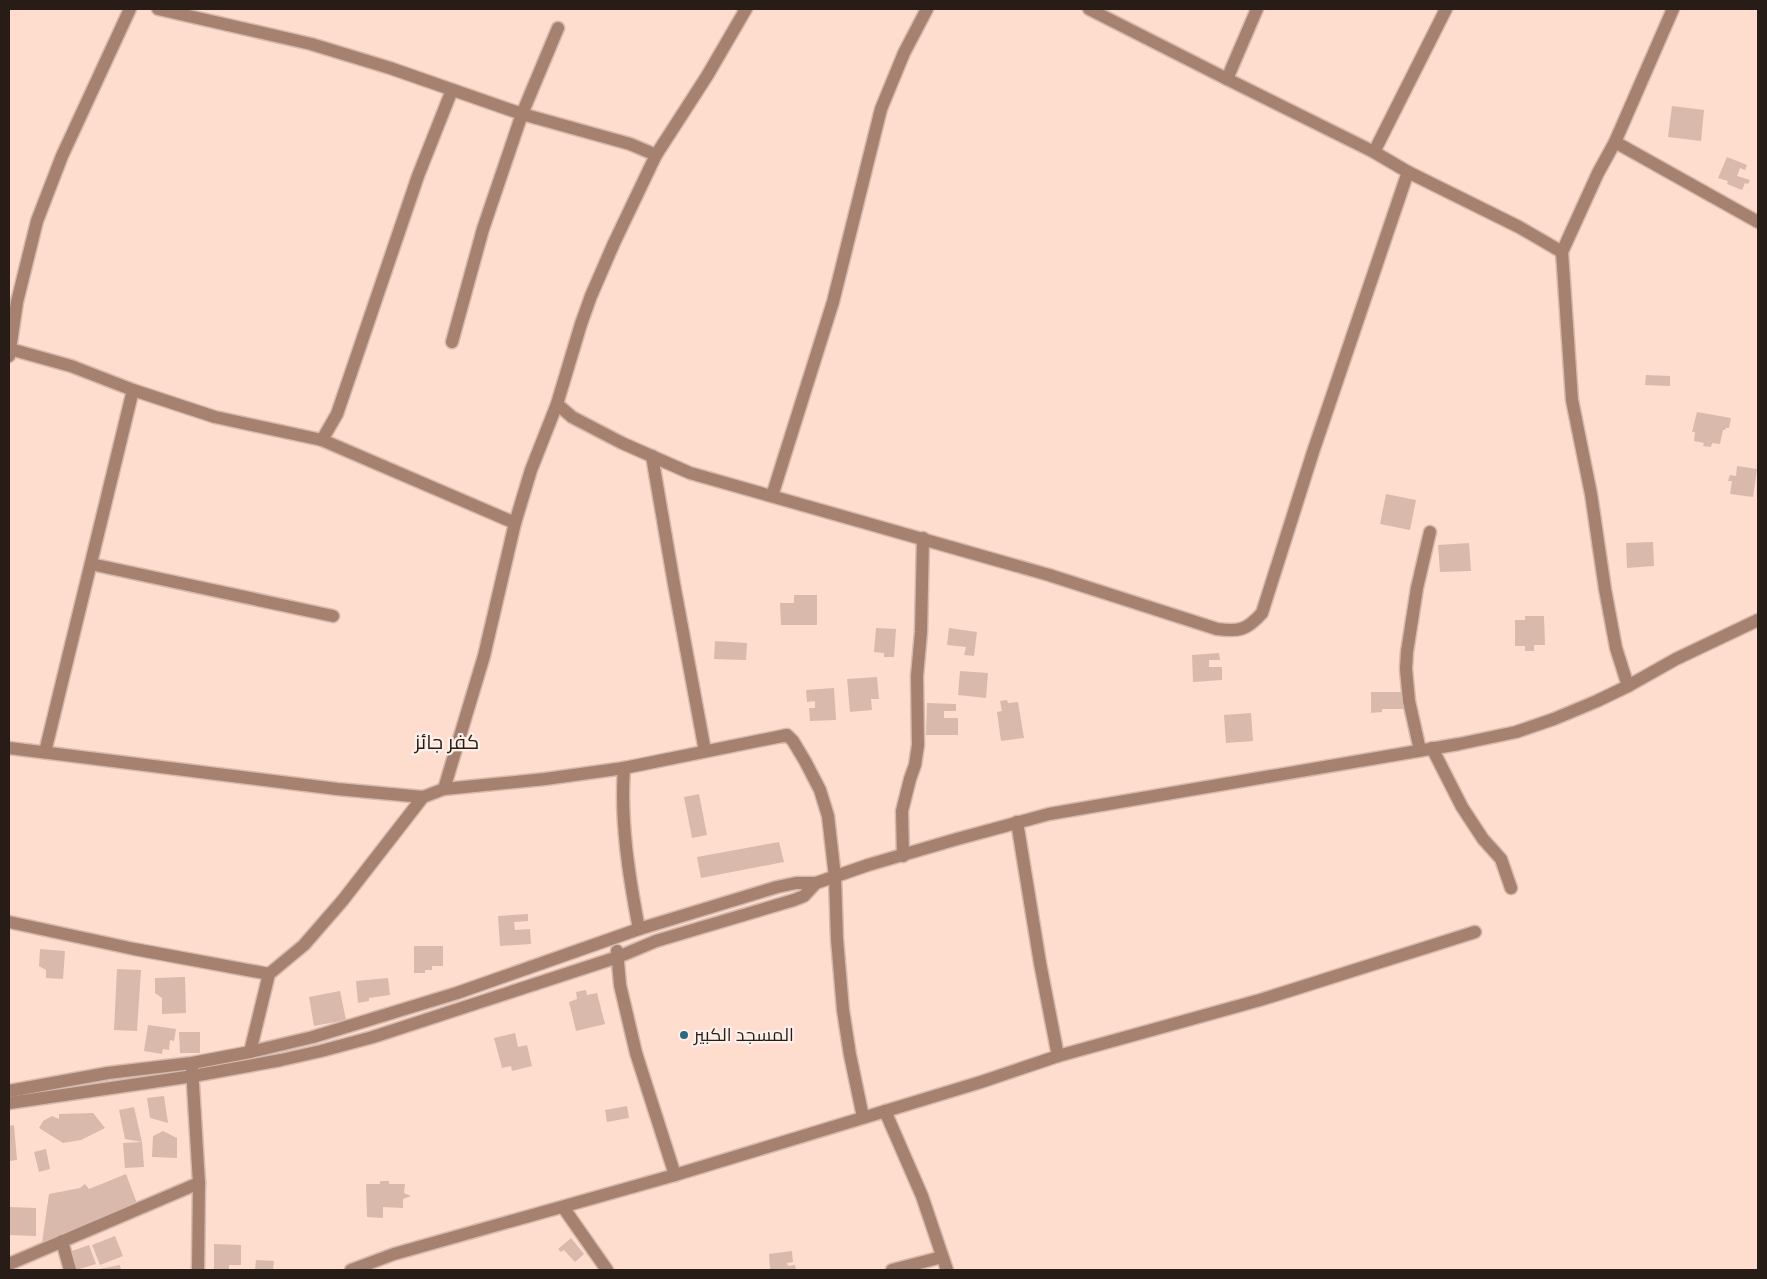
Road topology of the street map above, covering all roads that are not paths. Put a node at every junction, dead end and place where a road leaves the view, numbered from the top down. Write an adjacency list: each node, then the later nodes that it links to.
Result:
1 (130, 9): 20 (street)
2 (158, 9): 11 (street)
3 (746, 9): 15 (street)
4 (926, 9): 25 (street)
5 (1089, 9): 10 (street)
6 (1256, 9): 10 (street)
7 (1446, 9): 14 (street)
8 (1673, 9): 13 (street)
9 (558, 28): 12 (street)
10 (1227, 79): 14 (street)
11 (452, 90): 12 (street); 23 (street)
12 (522, 114): 15 (street); 19 (street)
13 (1615, 142): 17 (street); 18 (street)
14 (1374, 152): 16 (street)
15 (656, 155): 22 (street)
16 (1408, 172): 18 (street); 28 (street)
17 (1758, 222)
18 (1562, 252): 32 (street)
19 (452, 342)
20 (9, 353): 21 (street)
21 (134, 390): 23 (street); 29 (street)
22 (556, 404): 24 (street); 26 (street)
23 (322, 440): 26 (street)
24 (652, 456): 25 (street); 35 (street)
25 (772, 496): 28 (street)
26 (516, 523): 38 (street)
27 (1430, 532): 34 (street)
28 (923, 538): 41 (street)
29 (91, 564): 30 (street); 36 (street)
30 (333, 616)
31 (1758, 620): 32 (street)
32 (1628, 686): 34 (street)
33 (9, 748): 36 (street)
34 (1426, 749): 40 (street); 44 (street)
35 (705, 751): 37 (street); 42 (street)
36 (45, 752): 39 (street)
37 (624, 768): 38 (street); 46 (street)
38 (444, 790): 39 (street)
39 (423, 797): 50 (street)
40 (1017, 822): 41 (street); 52 (street)
41 (902, 856): 42 (street)
42 (836, 877): 43 (street); 57 (street)
43 (816, 883): 46 (street); 49 (street)
44 (1511, 888)
45 (9, 922): 50 (street)
46 (639, 929): 48 (street)
47 (1475, 932): 52 (street)
48 (616, 937): 49 (street); 51 (street)
49 (618, 957): 53 (street); 58 (street)
50 (269, 974): 51 (street)
51 (250, 1052): 53 (street)
52 (1058, 1056): 56 (street)
53 (192, 1069): 54 (street); 55 (street); 59 (street)
54 (9, 1091)
55 (9, 1103)
56 (885, 1111): 57 (street); 62 (street)
57 (863, 1117): 58 (street)
58 (675, 1175): 60 (street)
59 (200, 1183): 61 (street); 65 (street)
60 (563, 1207): 66 (street); 67 (street)
61 (62, 1241): 63 (street); 64 (street)
62 (942, 1257): 68 (street); 69 (street)
63 (9, 1264)
64 (70, 1270)
65 (198, 1270)
66 (351, 1270)
67 (608, 1270)
68 (892, 1270)
69 (947, 1270)

